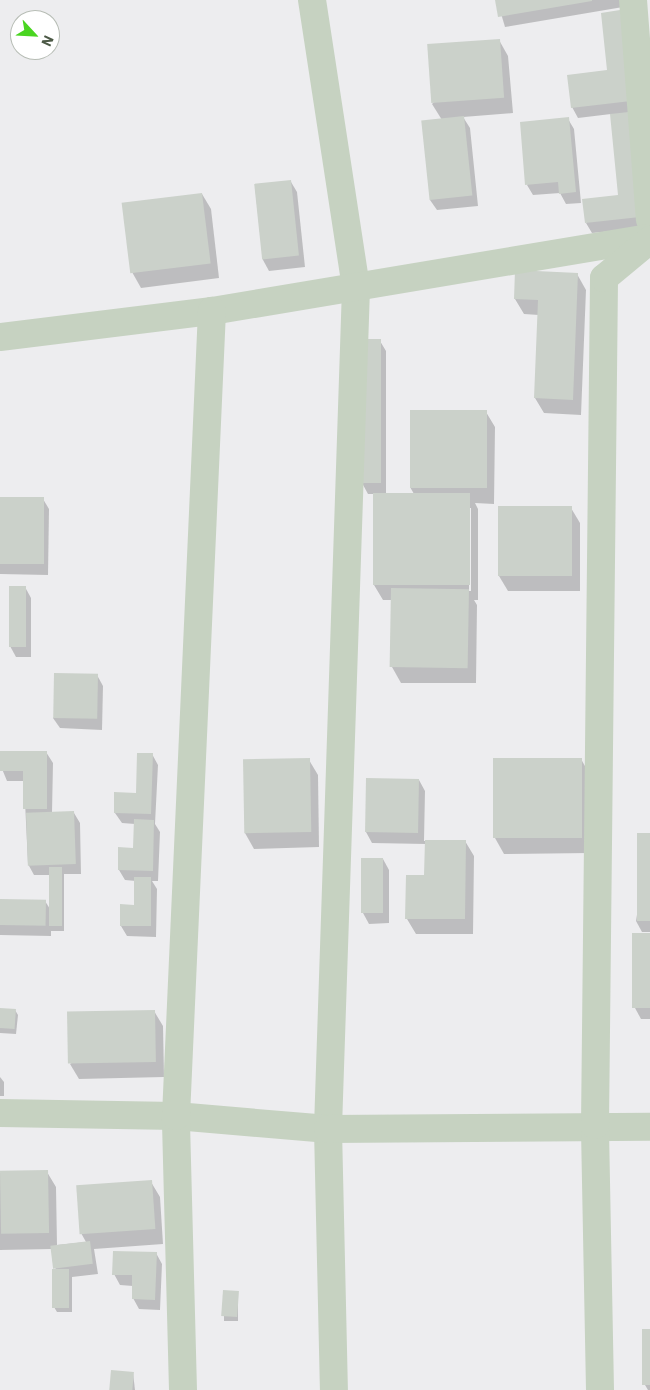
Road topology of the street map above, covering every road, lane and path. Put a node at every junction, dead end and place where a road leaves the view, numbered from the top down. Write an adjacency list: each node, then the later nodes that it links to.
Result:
1 (312, 0): 5 (street)
2 (632, 0): 3 (street)
3 (650, 219)
4 (650, 239): 5 (street); 10 (street)
5 (356, 288): 6 (street); 12 (street)
6 (212, 311): 7 (street); 9 (street)
7 (0, 337)
8 (0, 1113): 9 (street)
9 (176, 1116): 12 (street); 13 (street)
10 (595, 1125): 11 (street); 12 (street); 15 (street)
11 (650, 1127)
12 (328, 1129): 14 (street)
13 (183, 1390)
14 (334, 1390)
15 (600, 1390)

